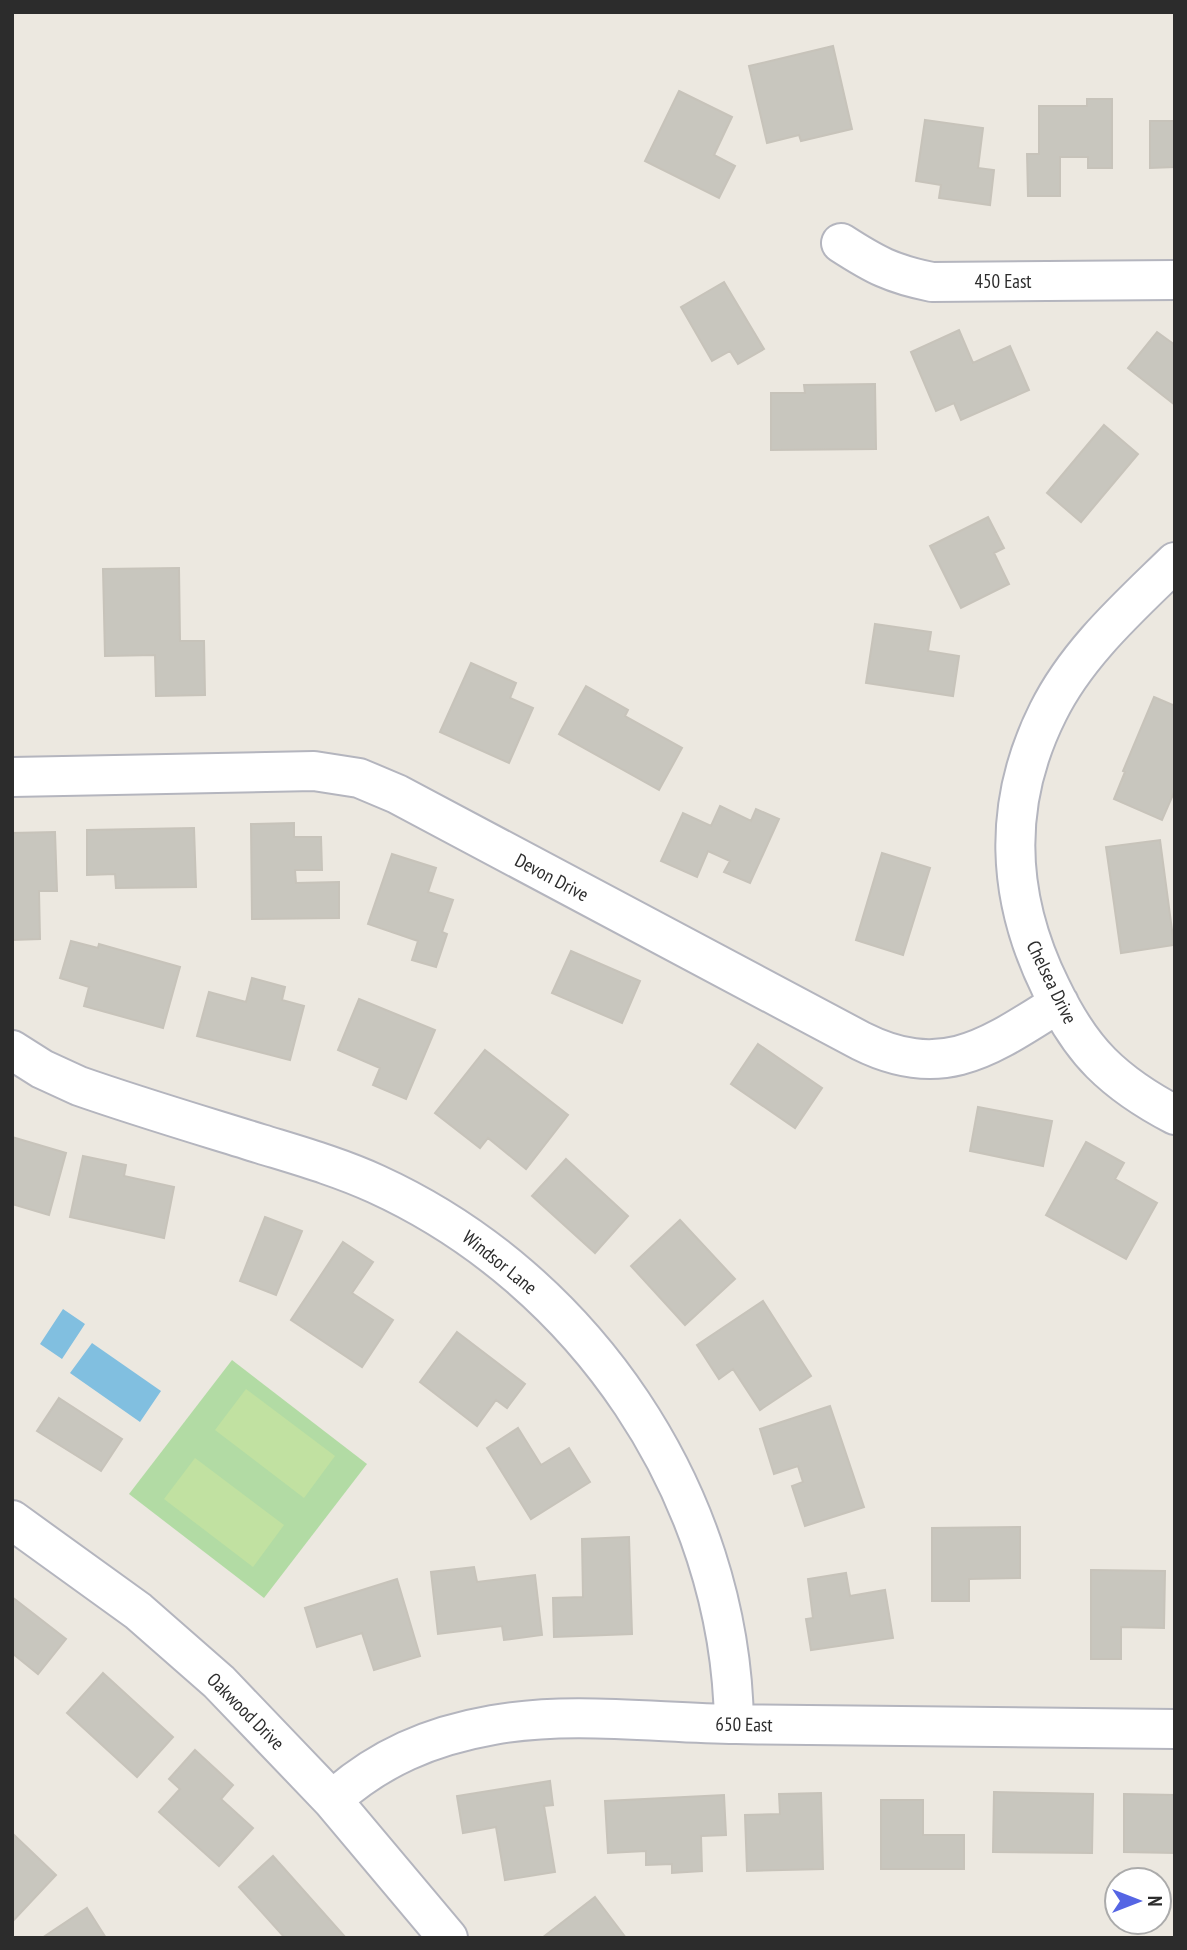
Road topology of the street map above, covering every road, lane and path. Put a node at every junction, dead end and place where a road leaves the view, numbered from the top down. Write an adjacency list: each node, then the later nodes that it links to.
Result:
1 (841, 243): 2 (street, 450 East)
2 (1175, 280)
3 (1175, 562): 5 (street, Chelsea Drive)
4 (12, 777): 5 (street, Devon Drive)
5 (1059, 1003): 7 (street, Chelsea Drive)
6 (12, 1050): 9 (street, Windsor Lane)
7 (1175, 1115)
8 (12, 1520): 11 (street, Oakwood Drive)
9 (734, 1724): 10 (street, 650 East); 11 (street, 650 East)
10 (1175, 1729)
11 (332, 1800): 12 (street, Oakwood Drive)
12 (448, 1938)

